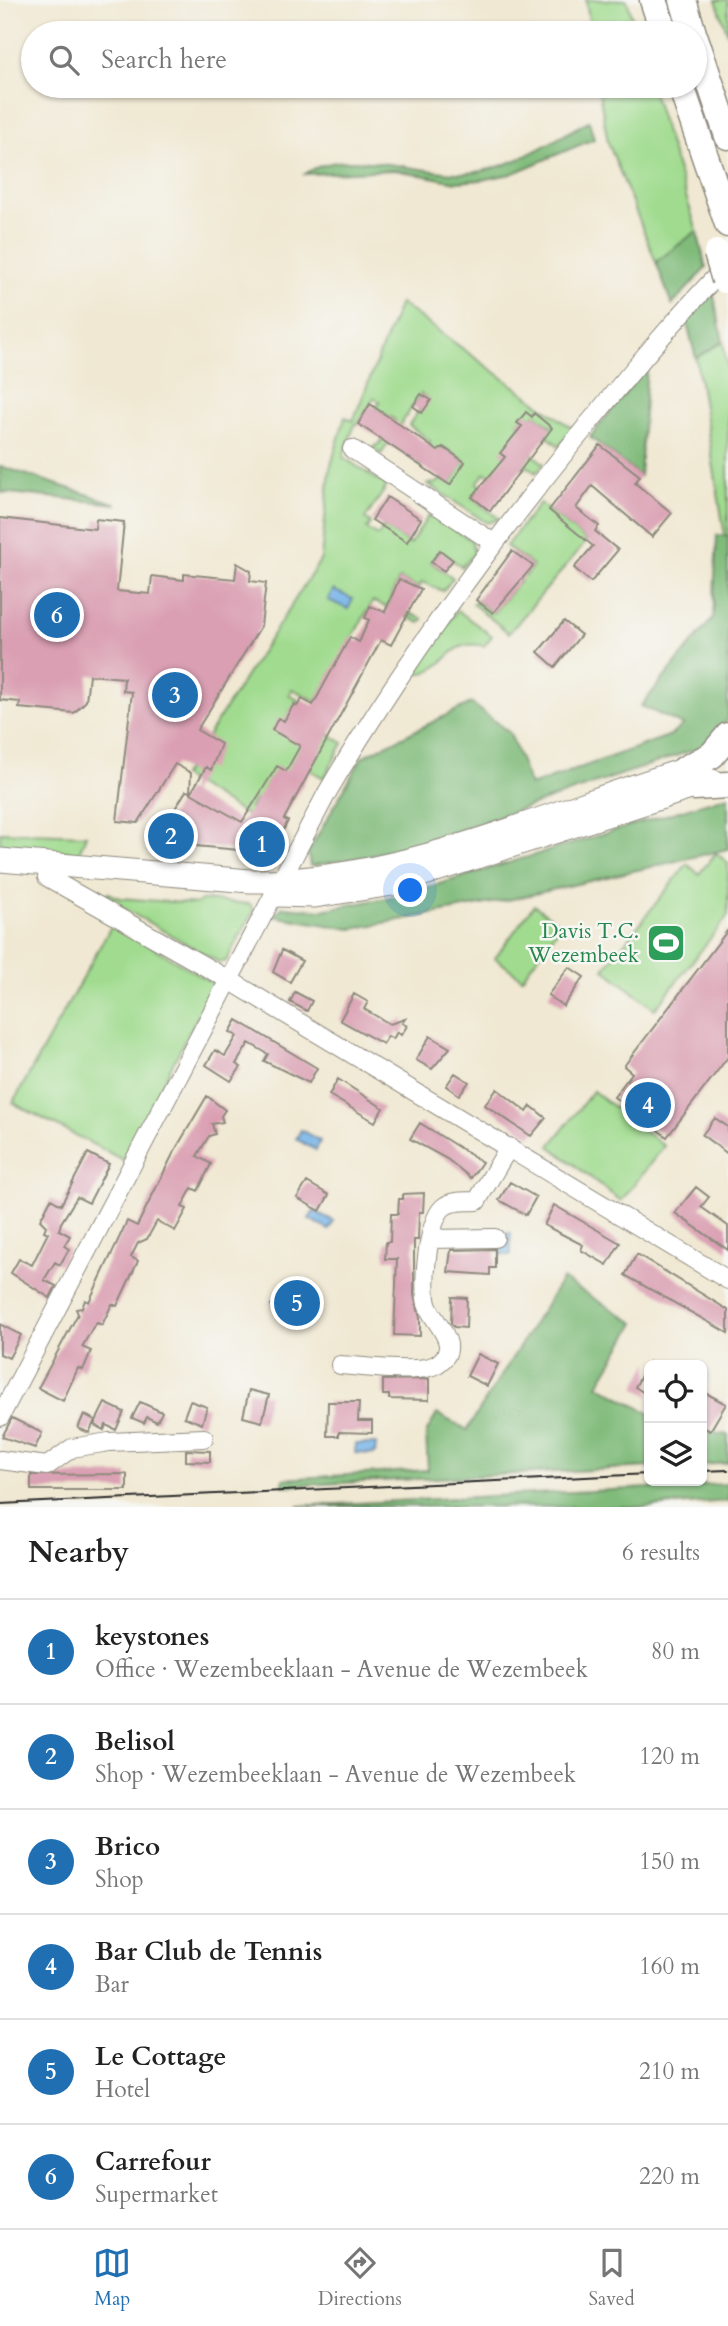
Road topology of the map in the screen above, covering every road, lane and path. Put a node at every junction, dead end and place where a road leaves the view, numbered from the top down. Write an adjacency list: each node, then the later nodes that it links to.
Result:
1 (653, 0): 3 (highway)
2 (683, 0): 4 (highway)
3 (660, 21)
4 (689, 21)
5 (707, 74): 7 (highway)
6 (685, 98): 8 (highway)
7 (728, 136)
8 (708, 170): 9 (highway); 10 (highway)
9 (728, 224)
10 (725, 272): 12 (street)
11 (352, 449): 12 (street)
12 (494, 543): 21 (street)
13 (728, 736): 16 (highway)
14 (728, 753): 16 (main road)
15 (728, 776): 16 (main road)
16 (689, 778): 17 (highway); 21 (main road)
17 (728, 785)
18 (0, 860): 21 (main road)
19 (0, 873): 20 (main road)
20 (47, 877): 21 (main road); 22 (street)
21 (277, 888): 22 (street)
22 (229, 980): 23 (street); 28 (street)
23 (509, 1147): 25 (street); 26 (street)
24 (495, 1238): 25 (street)
25 (430, 1239): 27 (street)
26 (728, 1280)
27 (340, 1365)
28 (0, 1417)
29 (204, 1438): 30 (street)
30 (0, 1460)

